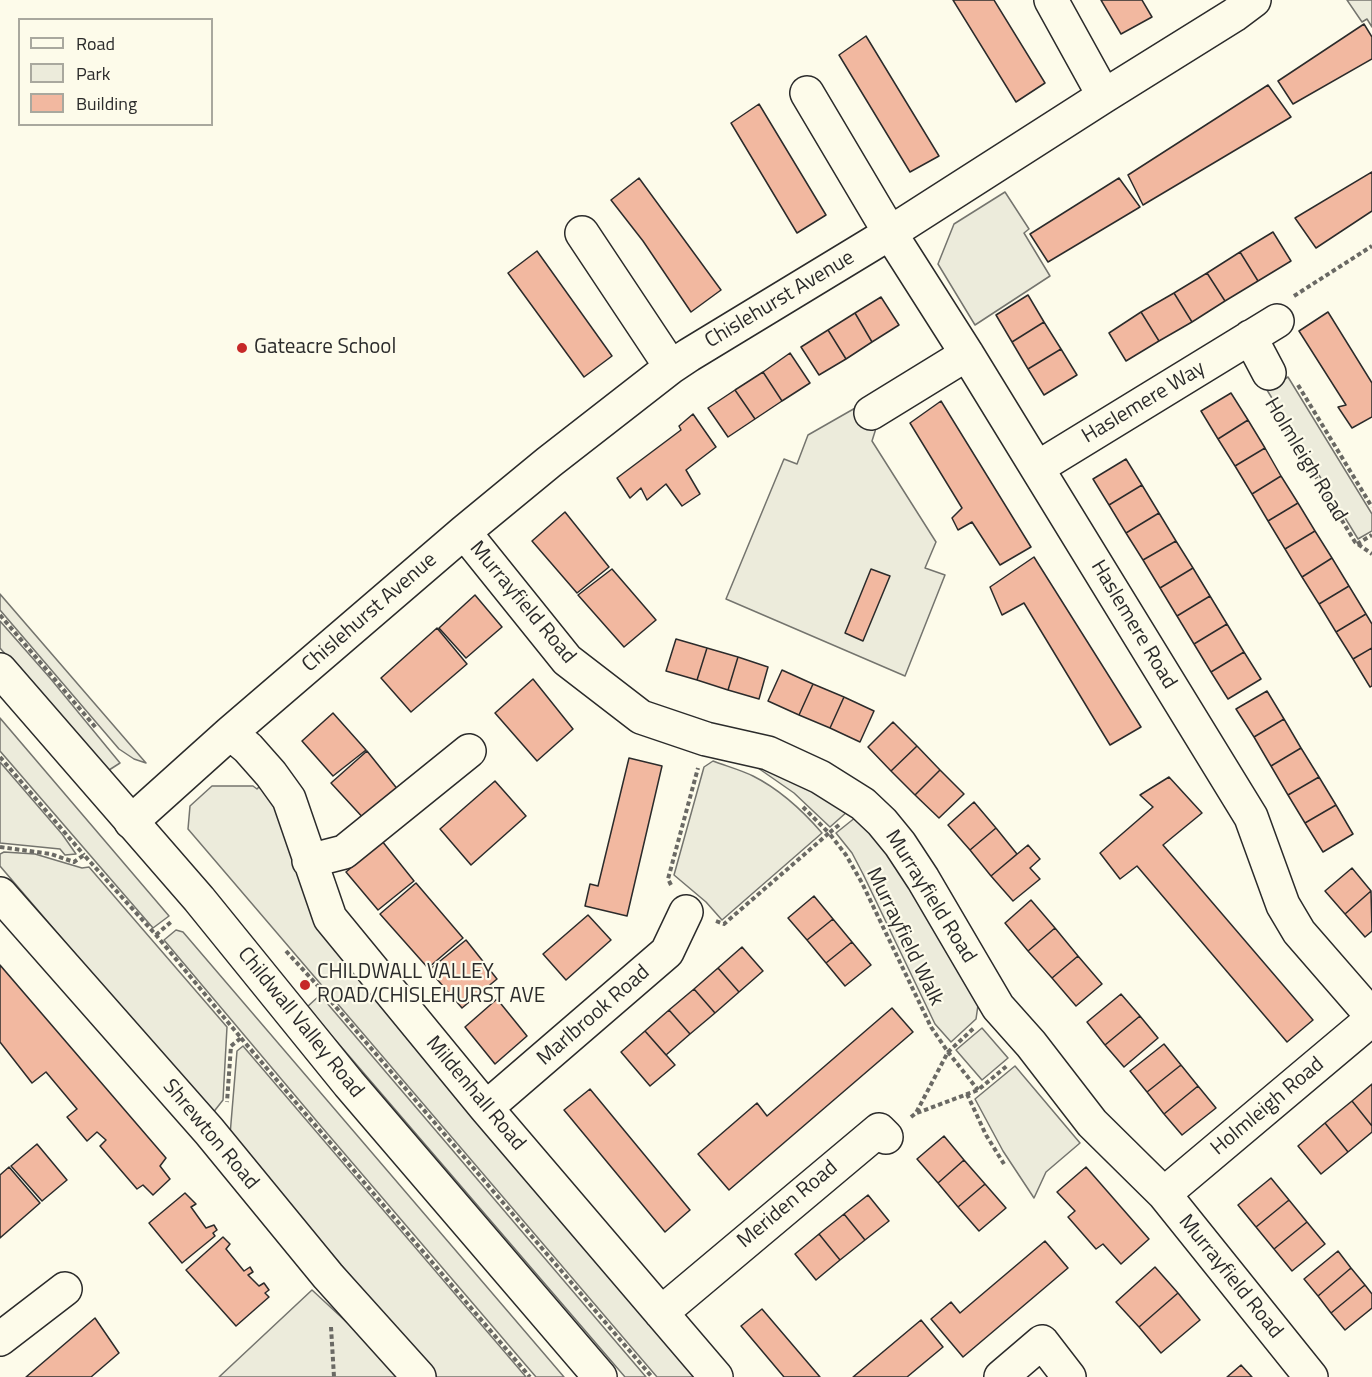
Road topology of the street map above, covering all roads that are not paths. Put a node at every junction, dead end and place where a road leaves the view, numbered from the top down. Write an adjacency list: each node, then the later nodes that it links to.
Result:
1 (1051, 0): 4 (street)
2 (1254, 0): 4 (street, Chislehurst Avenue)
3 (807, 93): 6 (street)
4 (1104, 96): 6 (street, Chislehurst Avenue)
5 (582, 233): 8 (street)
6 (890, 233): 7 (street, Haslemere Road); 8 (street, Chislehurst Avenue)
7 (967, 354): 10 (street); 11 (street, Haslemere Road)
8 (671, 367): 12 (street, Chislehurst Avenue)
9 (1276, 382): 11 (street, Haslemere Way)
10 (872, 413)
11 (1037, 468): 20 (street, Haslemere Road)
12 (464, 532): 14 (street, Chislehurst Avenue); 23 (street, Murrayfield Road)
13 (0, 670): 16 (street, Childwall Valley Road)
14 (230, 733): 16 (street, Chislehurst Avenue); 17 (street, Mildenhall Road)
15 (469, 751): 17 (street)
16 (132, 822): 28 (street, Childwall Valley Road)
17 (309, 861): 21 (street, Mildenhall Road)
18 (0, 894): 27 (street, Shrewton Road)
19 (686, 912): 21 (street, Marlbrook Road)
20 (1372, 1018): 23 (street, Holmleigh Road)
21 (486, 1108): 25 (street, Mildenhall Road)
22 (886, 1137): 25 (street, Meriden Road)
23 (1164, 1194): 32 (street, Murrayfield Road)
24 (65, 1289): 26 (street)
25 (660, 1313): 29 (street, Mildenhall Road)
26 (0, 1339)
27 (419, 1377)
28 (600, 1377)
29 (716, 1377)
30 (1001, 1377): 31 (street)
31 (1069, 1377)
32 (1311, 1377)

